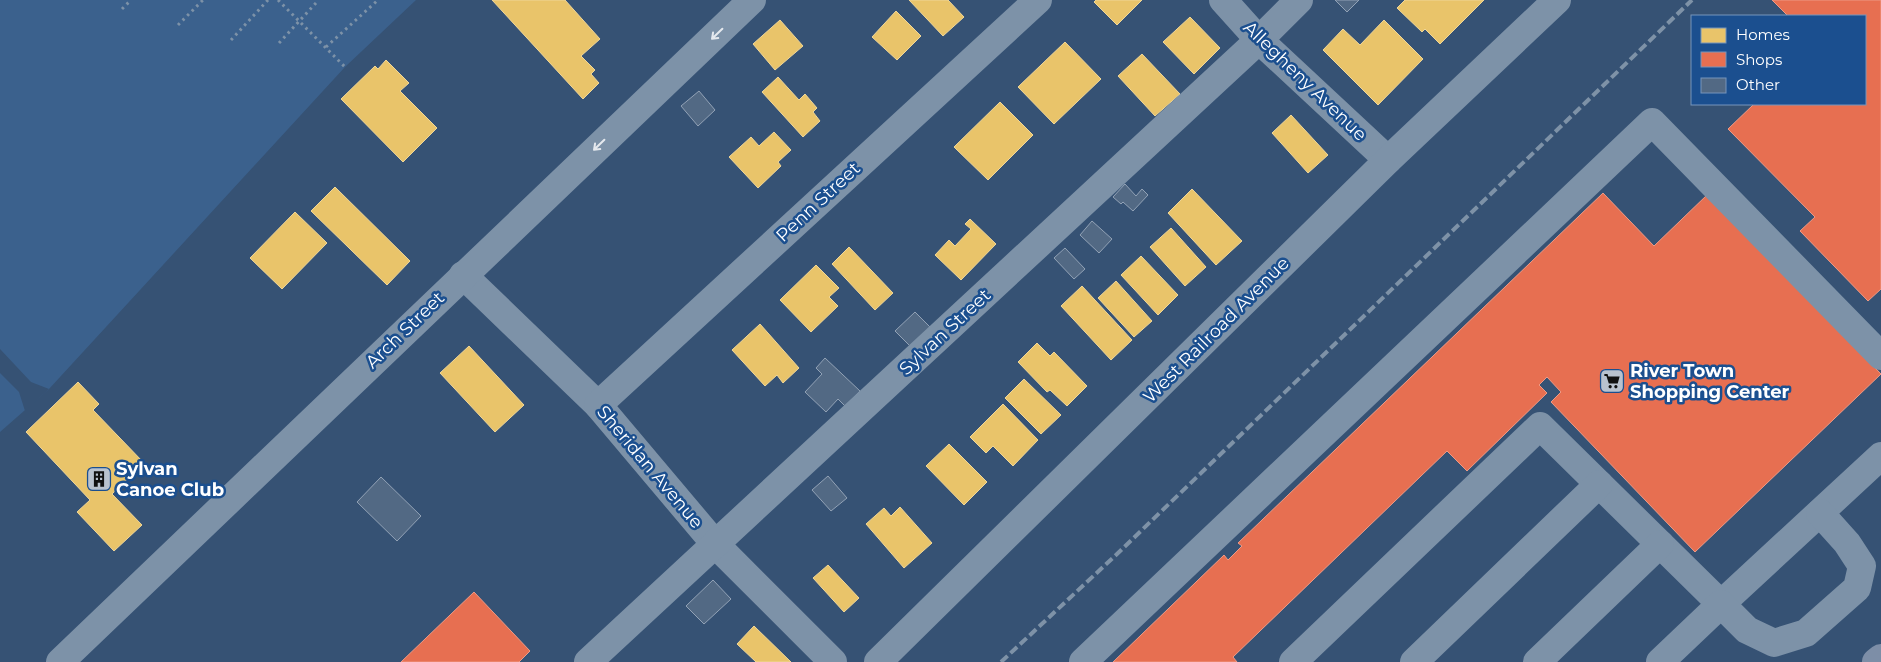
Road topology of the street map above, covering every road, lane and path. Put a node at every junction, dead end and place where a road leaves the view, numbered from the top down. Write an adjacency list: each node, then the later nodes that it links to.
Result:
1 (131, 0): 12 (path)
2 (203, 0): 14 (path)
3 (268, 0): 15 (path)
4 (278, 0): 13 (path)
5 (378, 0): 18 (path)
6 (752, 0): 21 (street, Arch Street, one-way to 21)
7 (1038, 0): 23 (street, Penn Street)
8 (1223, 0): 16 (street, Allegheny Avenue)
9 (1299, 0): 16 (street, Sylvan Street)
10 (1557, 0): 20 (street, West Railroad Avenue)
11 (316, 3): 13 (path)
12 (122, 9)
13 (300, 21): 17 (path); 18 (path)
14 (178, 25)
15 (231, 40)
16 (1258, 40): 20 (street, Allegheny Avenue); 28 (street, Sylvan Street)
17 (279, 43)
18 (326, 47): 19 (path)
19 (345, 67)
20 (1388, 160): 34 (street, West Railroad Avenue)
21 (463, 275): 23 (street, Sheridan Avenue); 31 (street, Arch Street)
22 (1881, 356): 35 (street)
23 (598, 405): 28 (street, Sheridan Avenue)
24 (1881, 456): 26 (street)
25 (1599, 484): 27 (street); 36 (street); 37 (street)
26 (1820, 513): 29 (street); 29 (street)
27 (1660, 544): 29 (street); 38 (street)
28 (716, 545): 32 (street, Sylvan Street); 33 (street, Sheridan Avenue)
29 (1721, 604): 39 (street)
30 (1881, 658): 40 (main road)
31 (60, 662)
32 (588, 662)
33 (833, 662)
34 (878, 662)
35 (1083, 662)
36 (1293, 662)
37 (1414, 662)
38 (1537, 662)
39 (1660, 662)
40 (1876, 662)

